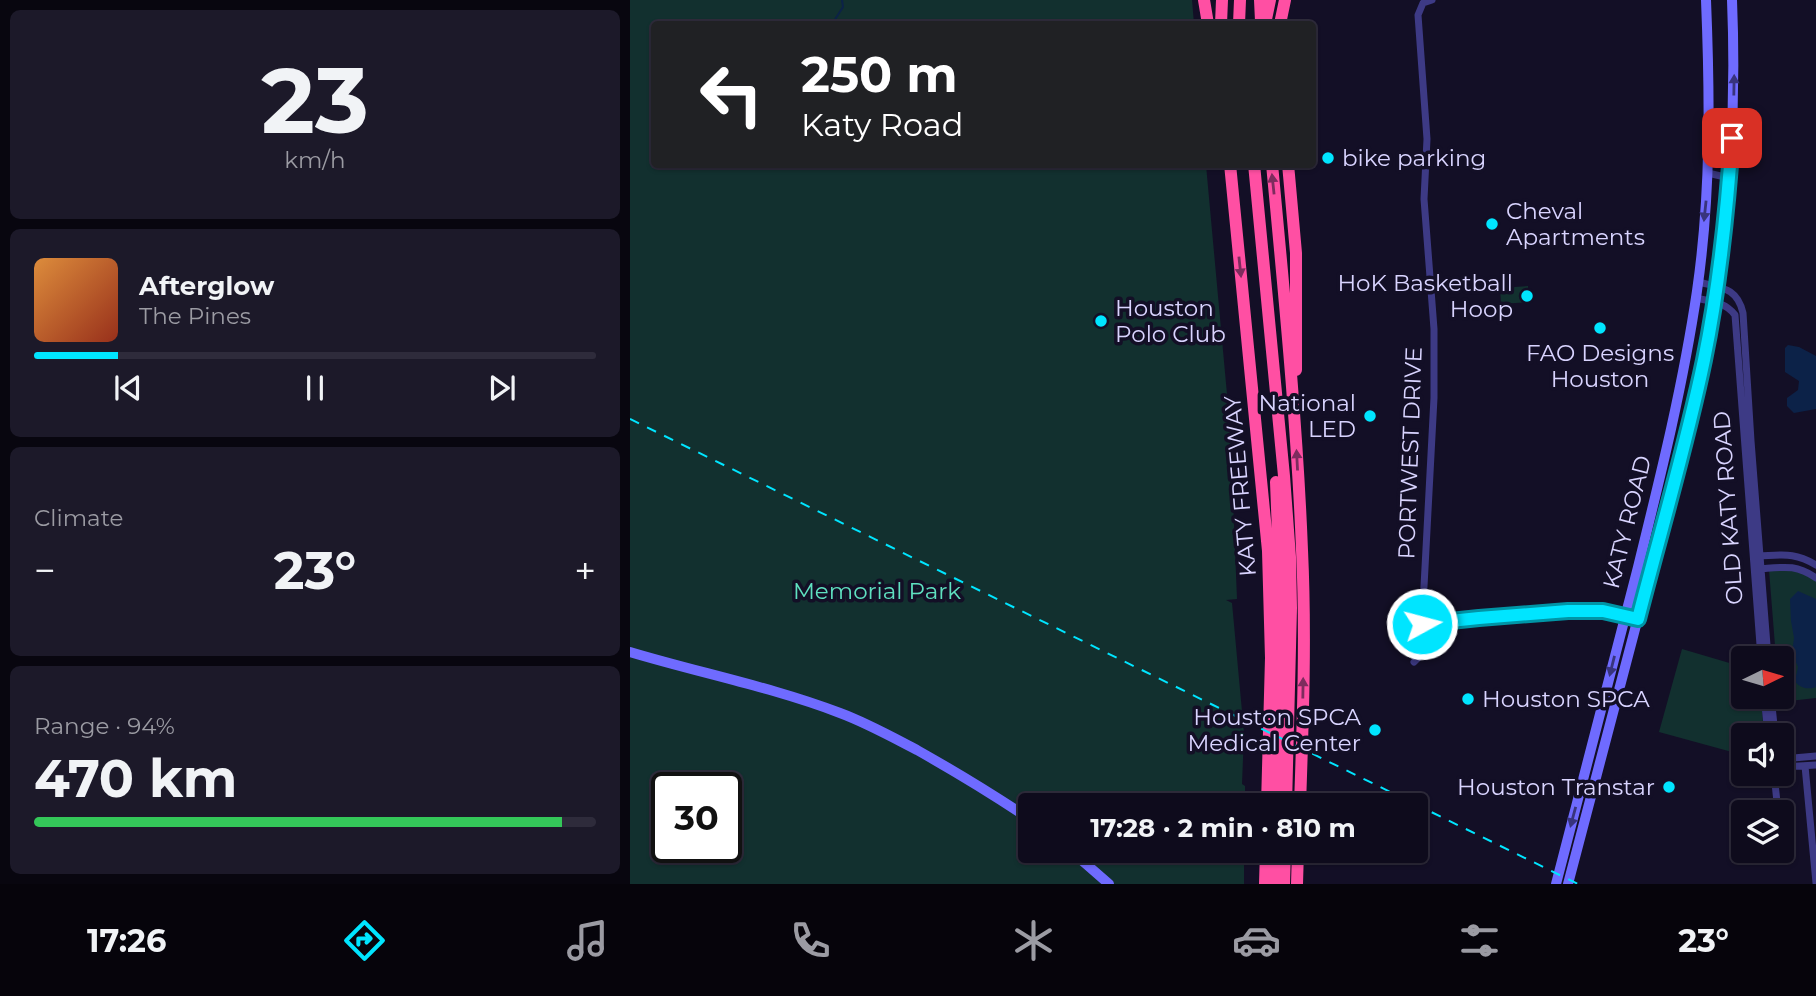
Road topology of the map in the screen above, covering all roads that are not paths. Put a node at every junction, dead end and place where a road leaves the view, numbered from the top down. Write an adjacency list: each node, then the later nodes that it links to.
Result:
1 (1204, 0): 11 (highway)
2 (1222, 0): 12 (highway)
3 (1240, 0): 13 (highway)
4 (1246, 0): 14 (highway)
5 (1262, 0): 15 (highway)
6 (1270, 0): 16 (highway)
7 (1284, 0): 17 (highway)
8 (1432, 0): 36 (street, PORTWEST DRIVE)
9 (1706, 0): 23 (main road)
10 (1732, 0): 24 (main road, one-way to 10)
11 (1208, 21)
12 (1221, 21)
13 (1239, 21)
14 (1245, 21)
15 (1263, 21)
16 (1264, 21)
17 (1280, 21)
18 (1229, 168): 48 (highway, KATY FREEWAY, one-way to 48)
19 (1248, 168): 49 (highway)
20 (1254, 168): 50 (highway)
21 (1272, 168): 27 (highway, one-way to 21)
22 (1288, 168): 27 (highway)
23 (1709, 173): 24 (street); 25 (main road, one-way to 25)
24 (1729, 178): 26 (main road)
25 (1697, 289): 26 (street, OLD KATY ROAD); 26 (street, OLD KATY ROAD); 34 (main road, KATY ROAD)
26 (1716, 294): 28 (street, OLD KATY ROAD); 28 (street, OLD KATY ROAD); 35 (main road, KATY ROAD)
27 (1292, 398): 51 (highway, one-way to 27)
28 (1747, 441): 29 (street, OLD KATY ROAD); 30 (street, OLD KATY ROAD)
29 (1759, 556): 30 (street); 31 (street); 32 (street, OLD KATY ROAD)
30 (1753, 563): 32 (street); 39 (street, OLD KATY ROAD)
31 (1816, 564): 33 (street)
32 (1760, 569): 33 (street); 40 (street, OLD KATY ROAD)
33 (1812, 575)
34 (1625, 616): 35 (street); 36 (street); 37 (main road, KATY ROAD)
35 (1638, 619): 38 (main road, KATY ROAD)
36 (1422, 624): 42 (street, PORTWEST DRIVE)
37 (1619, 641): 38 (main road); 43 (main road, KATY ROAD, one-way to 43)
38 (1631, 643): 44 (main road, KATY ROAD)
39 (1760, 646)
40 (1767, 646)
41 (630, 652): 53 (main road)
42 (1414, 662)
43 (1596, 728): 44 (main road); 66 (main road, KATY ROAD, one-way to 66)
44 (1609, 729): 67 (main road, KATY ROAD)
45 (1814, 756): 46 (street); 47 (street)
46 (1794, 757)
47 (1811, 765): 52 (street)
48 (1267, 793)
49 (1277, 793)
50 (1286, 793)
51 (1300, 793)
52 (1812, 793): 54 (street)
53 (1018, 811)
54 (1814, 840): 60 (street)
55 (1085, 863): 61 (main road)
56 (1266, 863): 62 (highway)
57 (1276, 863): 63 (highway)
58 (1285, 863): 64 (highway)
59 (1298, 863): 65 (highway)
60 (1816, 883)
61 (1109, 884)
62 (1265, 884)
63 (1275, 884)
64 (1284, 884)
65 (1297, 884)
66 (1556, 884)
67 (1568, 884)

